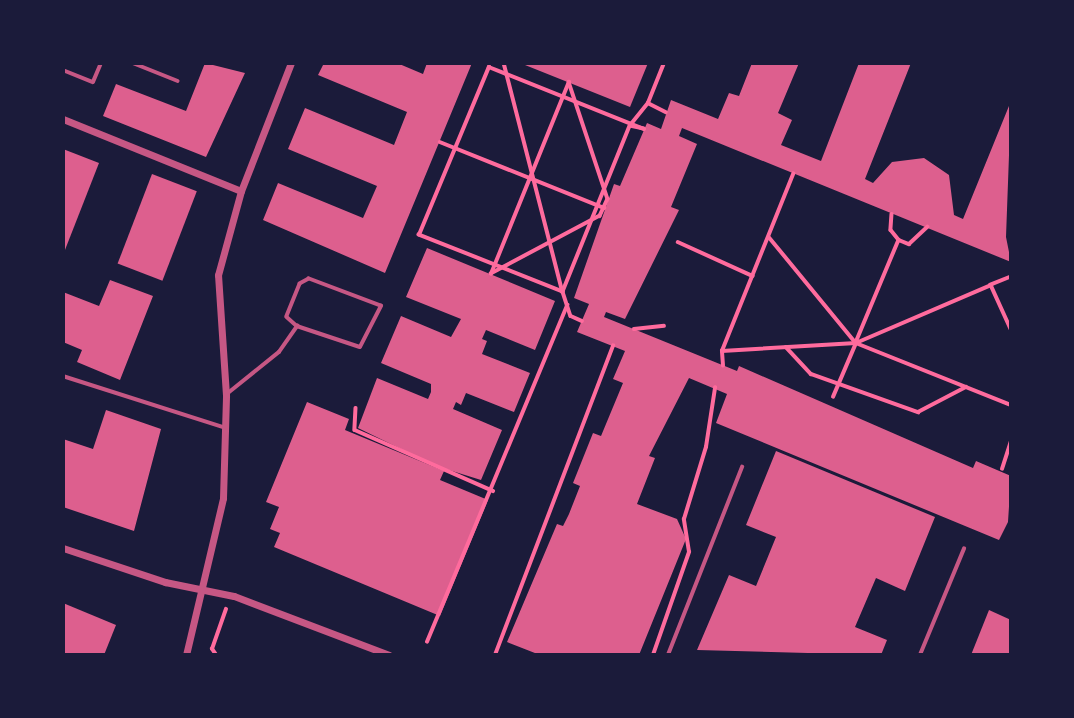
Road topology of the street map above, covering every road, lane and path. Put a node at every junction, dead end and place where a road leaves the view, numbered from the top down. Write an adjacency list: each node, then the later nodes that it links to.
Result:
1 (101, 63): 6 (lane)
2 (133, 63): 8 (lane)
3 (291, 63): 20 (street)
4 (504, 63): 7 (path)
5 (664, 63): 11 (path)
6 (63, 70)
7 (507, 75): 9 (path); 16 (path); 18 (path)
8 (178, 81)
9 (563, 97): 10 (path); 10 (path); 18 (path)
10 (575, 102): 14 (path); 19 (path)
11 (648, 103): 12 (path); 14 (path)
12 (666, 112)
13 (63, 119): 20 (street)
14 (630, 125): 19 (path)
15 (440, 142): 16 (path)
16 (456, 148): 18 (path); 30 (path)
17 (793, 174): 26 (path)
18 (531, 176): 21 (path); 29 (path); 30 (path)
19 (604, 189): 21 (path); 22 (path)
20 (241, 191): 51 (street)
21 (598, 205): 22 (path); 24 (path)
22 (604, 208): 24 (path)
23 (892, 214): 27 (path)
24 (592, 220): 29 (path); 35 (path)
25 (927, 227): 27 (path)
26 (769, 237): 32 (path); 42 (path)
27 (899, 240): 42 (path)
28 (678, 242): 32 (path)
29 (550, 243): 31 (path); 35 (path)
30 (495, 265): 31 (path); 31 (path)
31 (503, 268): 35 (path)
32 (753, 276): 45 (path)
33 (1011, 276): 34 (path)
34 (991, 285): 41 (path); 42 (path)
35 (563, 292): 36 (path)
36 (567, 305): 37 (path); 59 (path)
37 (582, 321)
38 (297, 326): 38 (lane); 51 (lane)
39 (664, 326): 40 (path)
40 (634, 329)
41 (1011, 329)
42 (856, 343): 44 (path); 48 (path); 49 (path)
43 (612, 346): 68 (path)
44 (786, 347): 45 (path); 48 (path)
45 (722, 351): 46 (path)
46 (723, 366)
47 (63, 376): 55 (lane)
48 (838, 384): 49 (path); 52 (path)
49 (966, 387): 53 (path)
50 (715, 388): 69 (path)
51 (226, 395): 55 (street)
52 (833, 397)
53 (1011, 405)
54 (356, 408): 59 (path)
55 (225, 427): 62 (street)
56 (1011, 442): 58 (path)
57 (742, 467): 70 (lane)
58 (1002, 469)
59 (493, 491): 64 (path)
60 (63, 548): 62 (street)
61 (964, 549): 71 (lane)
62 (204, 590): 65 (street); 67 (street)
63 (226, 609): 66 (path)
64 (427, 642)
65 (186, 655)
66 (216, 655)
67 (388, 655)
68 (495, 655)
69 (653, 655)
70 (668, 655)
71 (920, 655)

